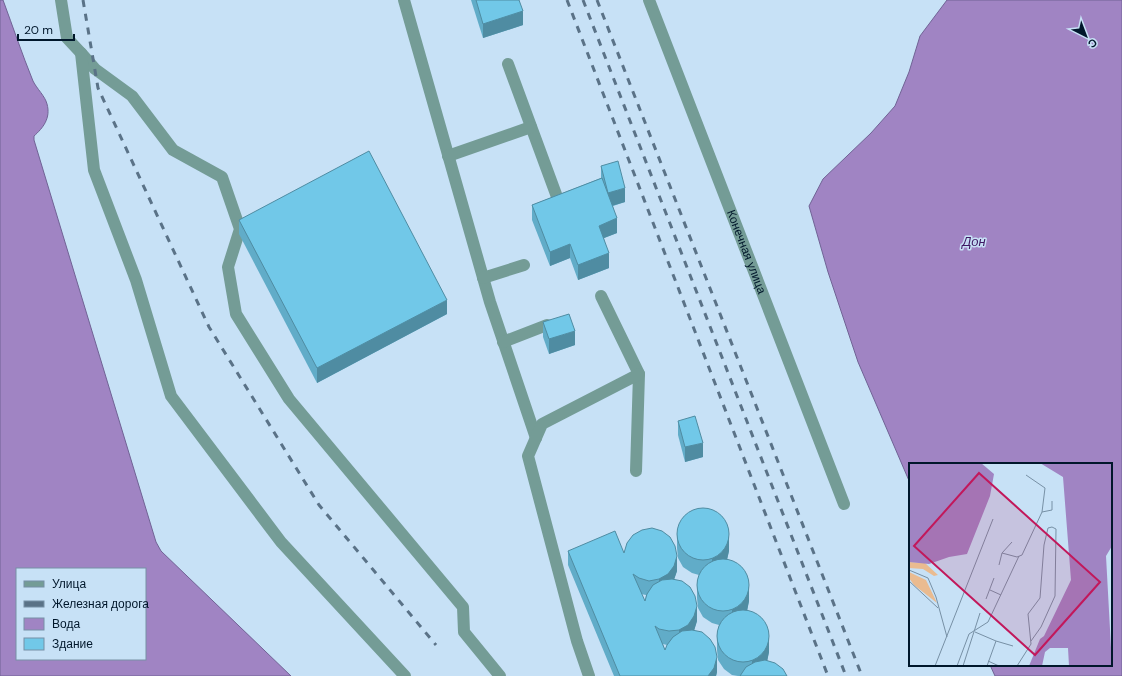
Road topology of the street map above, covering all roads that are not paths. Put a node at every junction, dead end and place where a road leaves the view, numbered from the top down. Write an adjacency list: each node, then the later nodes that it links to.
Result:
1 (61, 0): 4 (lane)
2 (404, 0): 7 (lane)
3 (649, 0): 17 (lane, Конечная улица)
4 (81, 53): 18 (lane); 19 (lane)
5 (508, 64): 6 (lane)
6 (532, 127): 7 (lane); 8 (lane)
7 (448, 156): 10 (lane)
8 (560, 205)
9 (524, 265): 10 (lane)
10 (483, 278): 13 (lane)
11 (601, 296): 14 (lane)
12 (547, 325): 13 (lane)
13 (503, 342): 15 (lane)
14 (639, 374): 15 (lane); 16 (lane)
15 (536, 438): 20 (lane)
16 (636, 471)
17 (844, 504)
18 (405, 676)
19 (500, 676)
20 (589, 676)

